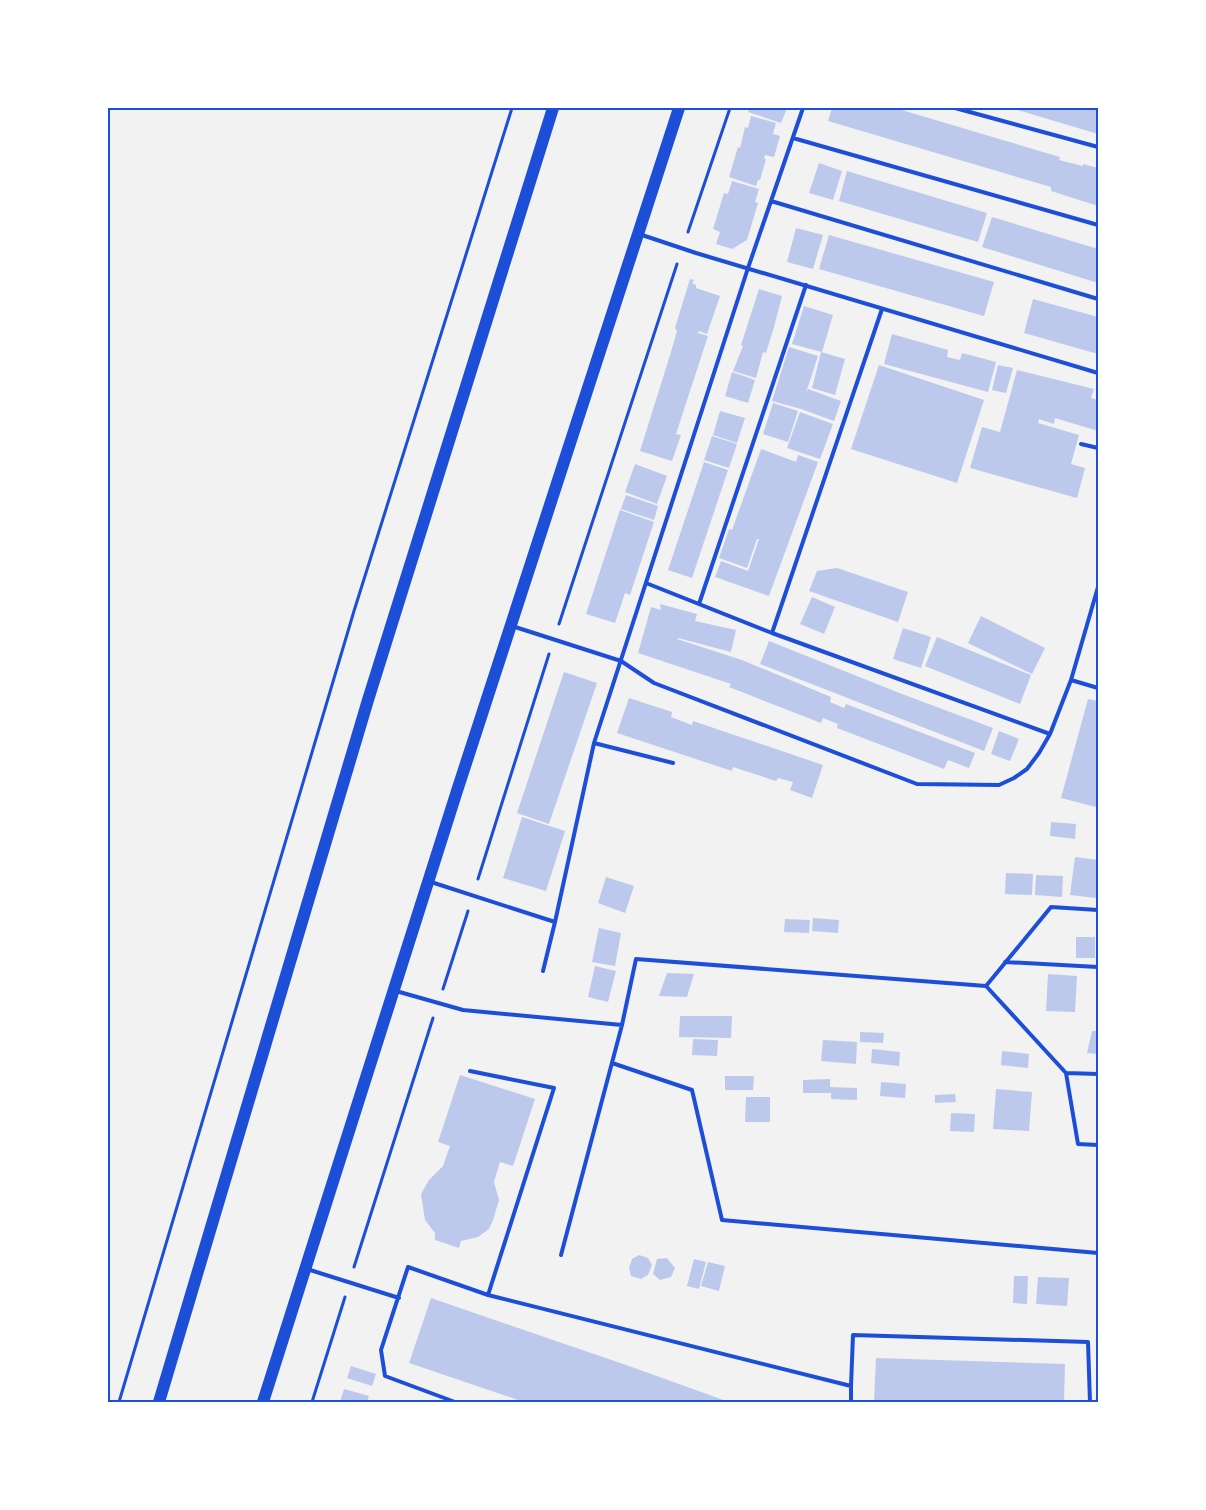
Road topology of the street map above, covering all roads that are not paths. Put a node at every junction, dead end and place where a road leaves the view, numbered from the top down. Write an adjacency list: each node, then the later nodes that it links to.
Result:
1 (553, 108): 48 (main road)
2 (679, 108): 9 (main road)
3 (803, 108): 5 (lane)
4 (955, 108): 6 (lane)
5 (793, 138): 7 (lane); 8 (lane)
6 (1098, 147)
7 (771, 201): 10 (lane); 12 (lane)
8 (1098, 225)
9 (637, 233): 10 (lane); 20 (main road)
10 (748, 268): 11 (lane); 17 (lane)
11 (806, 286): 13 (lane); 19 (lane)
12 (1098, 299)
13 (882, 308): 14 (lane); 21 (lane)
14 (1098, 373)
15 (1082, 444): 16 (lane)
16 (1098, 448)
17 (646, 583): 19 (lane); 22 (lane)
18 (1098, 587): 23 (lane)
19 (699, 604): 21 (lane)
20 (510, 626): 22 (lane); 28 (main road)
21 (772, 633): 25 (lane)
22 (621, 661): 25 (lane); 26 (lane)
23 (1071, 680): 24 (lane); 25 (lane)
24 (1098, 688)
25 (1050, 734)
26 (594, 743): 27 (lane); 30 (lane)
27 (673, 763)
28 (429, 881): 30 (lane); 35 (main road)
29 (1098, 910): 31 (lane)
30 (555, 922): 33 (lane)
31 (1005, 962): 32 (lane); 34 (lane)
32 (1098, 967)
33 (543, 971)
34 (986, 986): 36 (lane); 39 (lane)
35 (394, 990): 36 (lane); 44 (main road)
36 (622, 1025): 37 (lane)
37 (612, 1063): 42 (lane); 43 (lane)
38 (470, 1071): 45 (lane)
39 (1066, 1073): 40 (lane); 41 (lane)
40 (1098, 1074)
41 (1098, 1145)
42 (1098, 1253)
43 (561, 1255)
44 (305, 1268): 46 (lane); 49 (main road)
45 (488, 1295): 46 (lane); 47 (lane)
46 (399, 1298): 50 (lane)
47 (851, 1386): 51 (lane); 52 (lane)
48 (159, 1402)
49 (263, 1402)
50 (455, 1402)
51 (851, 1402)
52 (1090, 1402)

